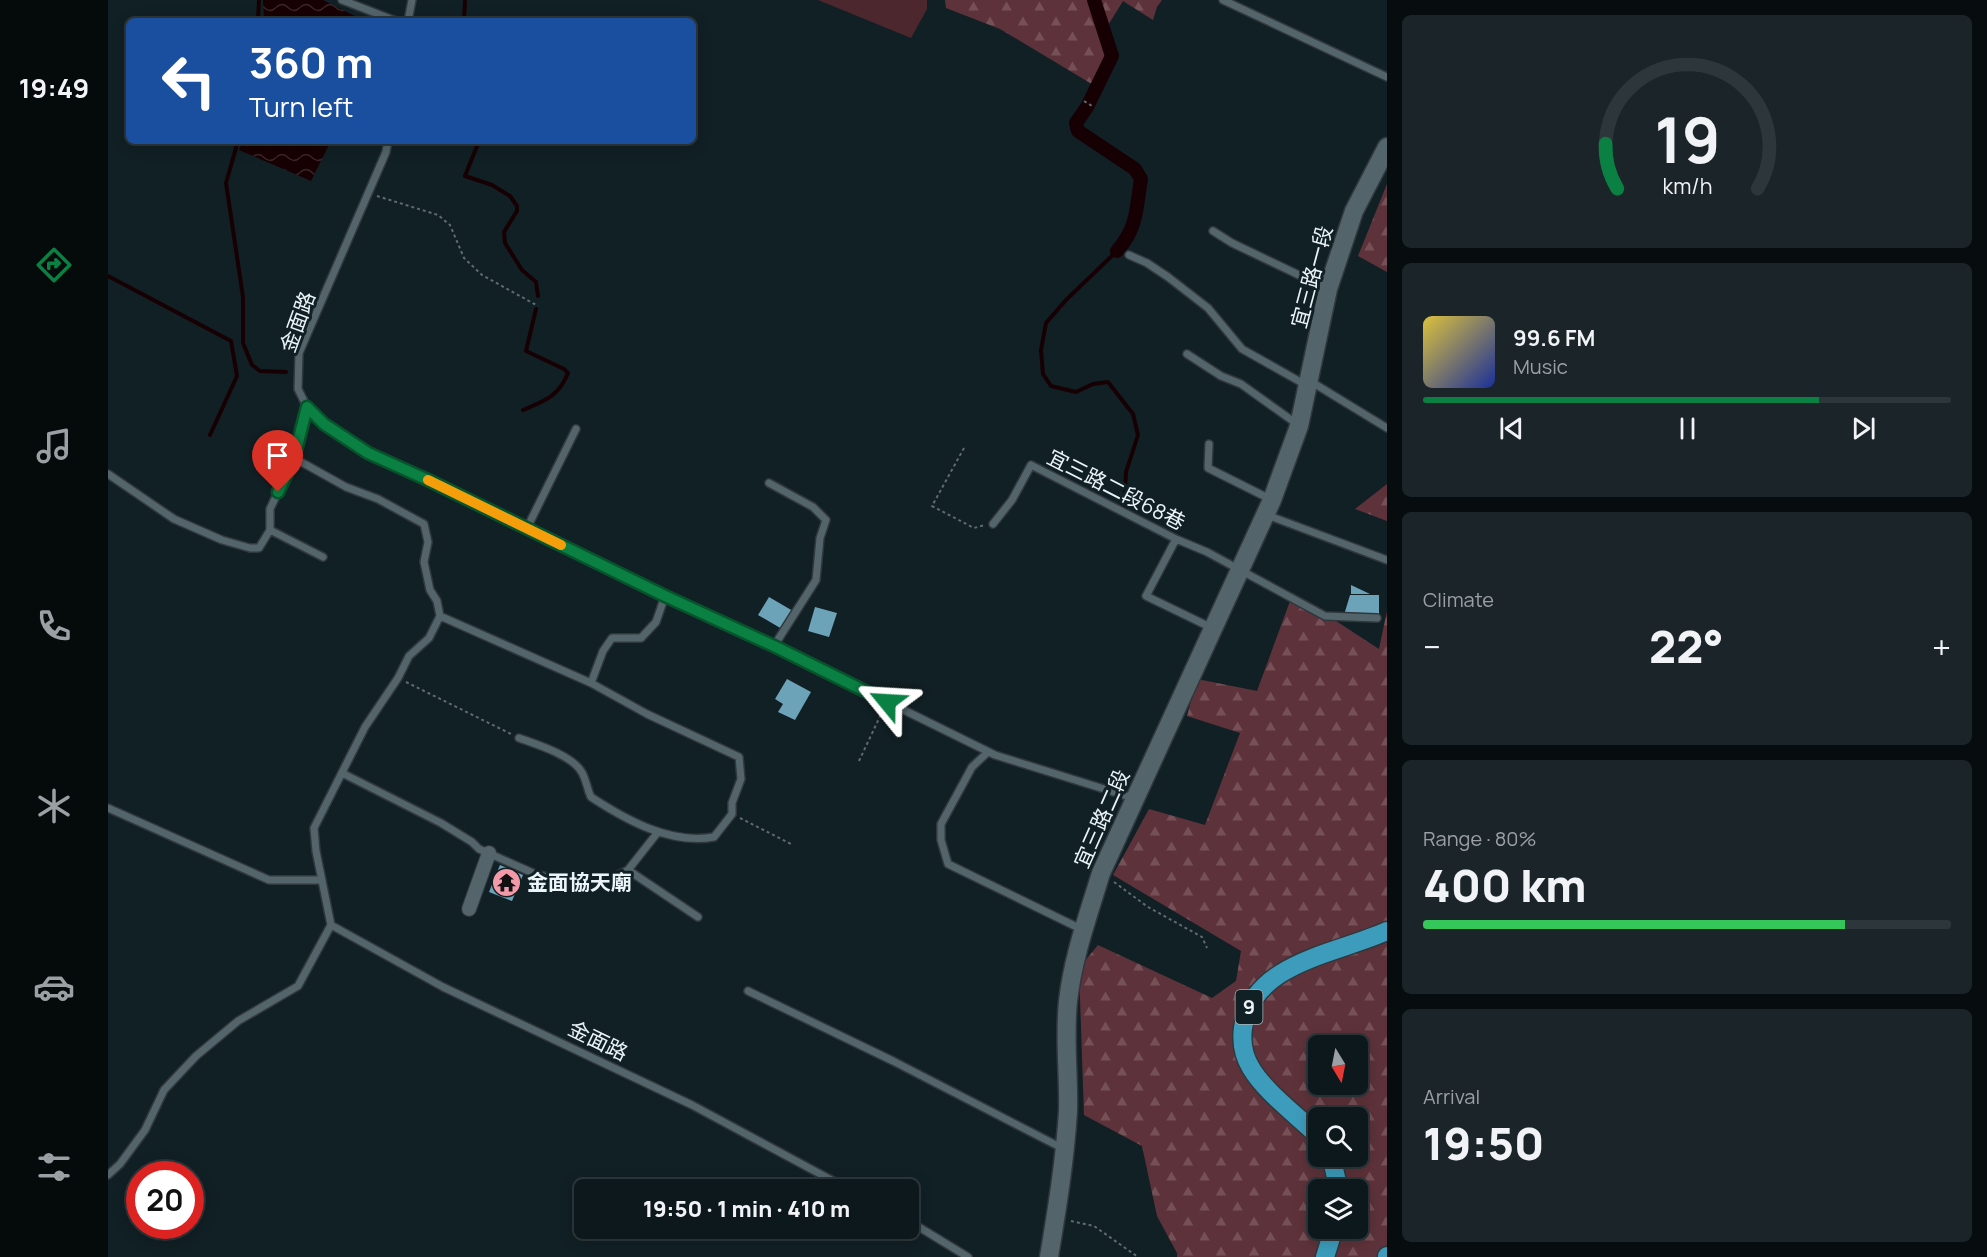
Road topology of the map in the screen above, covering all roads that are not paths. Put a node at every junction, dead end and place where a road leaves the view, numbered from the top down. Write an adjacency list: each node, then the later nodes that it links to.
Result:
1 (342, 0): 4 (lane)
2 (412, 0): 5 (lane)
3 (1223, 0): 6 (lane)
4 (388, 18)
5 (409, 18)
6 (1387, 77)
7 (387, 144): 14 (lane, 金面路)
8 (1387, 147): 11 (street, 宜三路一段)
9 (1213, 231): 11 (lane)
10 (1129, 255): 13 (lane)
11 (1328, 289): 13 (street, 宜三路一段)
12 (1187, 354): 15 (lane)
13 (1309, 383): 15 (street, 宜三路一段); 16 (lane)
14 (307, 407): 19 (lane); 24 (lane, 金面路)
15 (1299, 426): 22 (street, 宜三路二段)
16 (1387, 428)
17 (576, 429): 24 (lane)
18 (1209, 444): 22 (lane)
19 (294, 458): 25 (lane); 31 (lane)
20 (108, 474): 25 (lane)
21 (769, 483): 34 (lane)
22 (1268, 507): 28 (lane); 29 (street, 宜三路二段)
23 (993, 524): 26 (lane, 宜三路二段68巷)
24 (527, 528): 30 (lane, 金面路)
25 (270, 530): 27 (lane)
26 (1176, 539): 29 (lane, 宜三路二段68巷); 33 (lane)
27 (323, 557)
28 (1387, 561)
29 (1239, 571): 32 (lane, 宜三路二段68巷); 33 (street, 宜三路二段)
30 (665, 596): 34 (lane, 金面路); 35 (lane)
31 (440, 616): 35 (lane); 38 (lane)
32 (1377, 618)
33 (1212, 628): 39 (street, 宜三路二段)
34 (774, 646): 37 (lane, 金面路)
35 (591, 683): 41 (lane)
36 (519, 738): 41 (lane)
37 (988, 752): 39 (lane, 金面路); 48 (lane)
38 (342, 773): 42 (lane); 44 (lane)
39 (1135, 799): 48 (street, 宜三路二段)
40 (108, 808): 44 (lane)
41 (658, 832): 43 (lane)
42 (489, 853): 43 (lane); 45 (street)
43 (628, 870): 46 (lane)
44 (322, 880): 47 (lane)
45 (469, 909)
46 (698, 917)
47 (331, 925): 53 (lane); 54 (lane, 金面路)
48 (1083, 930): 52 (street, 宜三路二段)
49 (1387, 931): 51 (main road, 9)
50 (748, 991): 52 (lane)
51 (1308, 1126)
52 (1065, 1150): 58 (street, 宜三路二段)
53 (108, 1175)
54 (830, 1179)
55 (919, 1227): 57 (lane)
56 (1331, 1239): 59 (main road)
57 (968, 1257)
58 (1049, 1257)
59 (1325, 1257)

